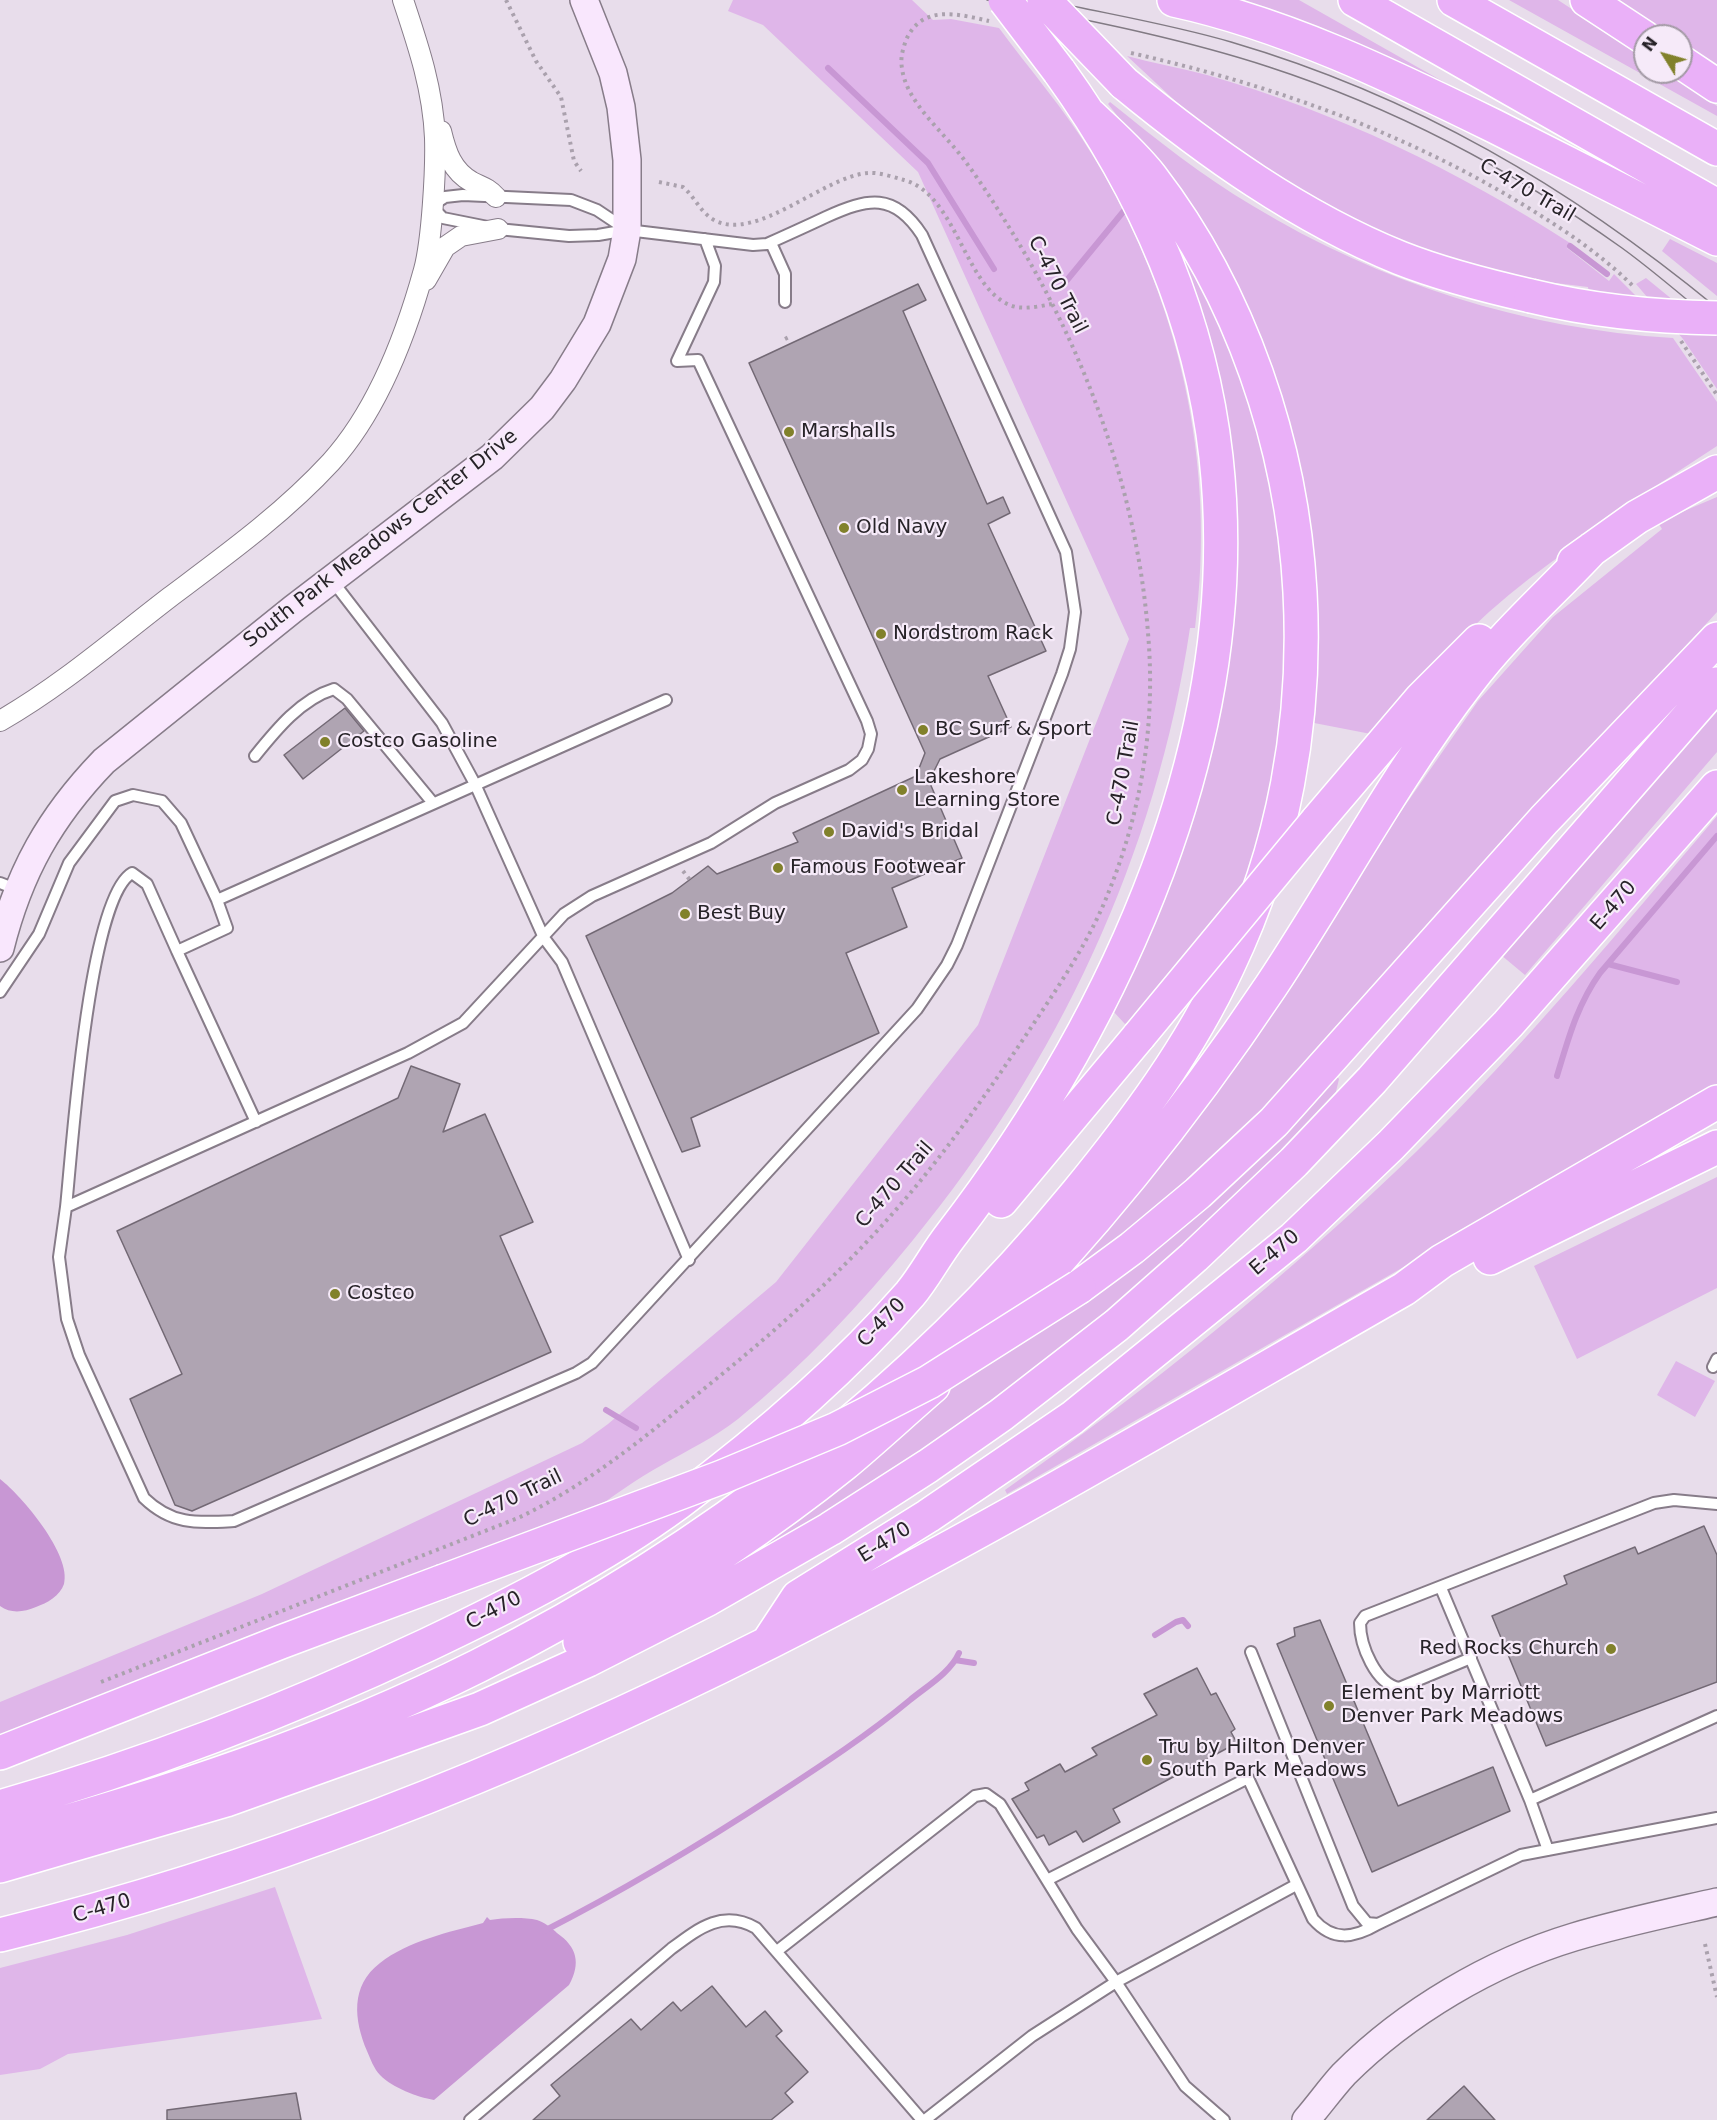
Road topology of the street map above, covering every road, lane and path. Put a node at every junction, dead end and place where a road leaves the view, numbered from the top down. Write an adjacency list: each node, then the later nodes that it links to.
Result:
1 (403, 0): 14 (street)
2 (506, 0): 17 (path)
3 (584, 0): 23 (main road, South Park Meadows Center Drive)
4 (1044, 0): 31 (highway, bridge)
5 (1174, 0): 25 (highway)
6 (1355, 0): 21 (highway)
7 (1454, 0): 16 (highway)
8 (1587, 0): 10 (highway)
9 (999, 11): 15 (highway, bridge); 30 (path, C-470 Trail)
10 (1633, 30)
11 (1122, 51): 27 (path, C-470 Trail)
12 (1693, 70): 13 (highway)
13 (1717, 86)
14 (432, 114): 19 (street); 20 (street)
15 (1090, 115): 56 (highway); 70 (highway)
16 (1717, 149)
17 (581, 171)
18 (659, 182): 30 (path)
19 (496, 196): 20 (lane); 23 (lane)
20 (431, 206): 22 (lane); 28 (street)
21 (1717, 206)
22 (498, 229): 23 (lane); 28 (street)
23 (627, 230): 24 (lane); 36 (main road, South Park Meadows Center Drive)
24 (705, 239): 26 (lane); 47 (lane)
25 (1717, 239)
26 (771, 243): 29 (lane); 55 (lane)
27 (1624, 277)
28 (417, 291): 40 (street)
29 (785, 302)
30 (1052, 304): 63 (path, C-470 Trail)
31 (1717, 318)
32 (791, 336): 33 (path)
33 (785, 339)
34 (1717, 472): 35 (highway)
35 (1592, 549): 56 (highway, bridge); 65 (highway)
36 (331, 579): 42 (lane); 45 (main road, South Park Meadows Center Drive)
37 (1717, 639): 66 (highway, bridge)
38 (1717, 684): 65 (highway)
39 (666, 700): 42 (lane)
40 (0, 721)
41 (255, 756): 44 (lane)
42 (476, 784): 44 (lane); 47 (lane)
43 (1717, 787): 60 (highway, E-470)
44 (433, 803): 46 (lane)
45 (9, 886): 48 (main road, South Park Meadows Center Drive)
46 (217, 900): 49 (lane); 50 (lane)
47 (544, 938): 52 (lane); 55 (lane)
48 (0, 948)
49 (177, 951): 52 (lane); 54 (lane)
50 (0, 992)
51 (1717, 1102): 57 (highway)
52 (256, 1122): 54 (lane)
53 (1717, 1147): 57 (highway)
54 (66, 1207): 55 (lane)
55 (689, 1260)
56 (914, 1289): 68 (highway, C-470)
57 (1404, 1289): 60 (highway, C-470)
58 (1717, 1504): 59 (lane)
59 (1441, 1588): 62 (lane); 62 (lane)
60 (768, 1643): 77 (highway, C-470)
61 (1251, 1653): 76 (lane)
62 (1471, 1658): 67 (lane)
63 (100, 1683)
64 (1717, 1716): 67 (lane)
65 (399, 1736): 72 (highway)
66 (0, 1753)
67 (1530, 1800): 71 (lane)
68 (0, 1807)
69 (1717, 1818): 71 (lane)
70 (0, 1840)
71 (1548, 1850): 76 (lane)
72 (0, 1866)
73 (1047, 1880): 74 (lane); 79 (lane); 80 (lane)
74 (1296, 1885): 76 (lane); 80 (lane)
75 (1717, 1902): 85 (main road)
76 (1378, 1924)
77 (0, 1935)
78 (1705, 1944): 81 (path)
79 (777, 1951): 82 (lane); 83 (lane)
80 (1116, 1982): 83 (lane); 84 (lane)
81 (1717, 1997)
82 (470, 2120)
83 (924, 2120)
84 (1224, 2120)
85 (1306, 2120)

